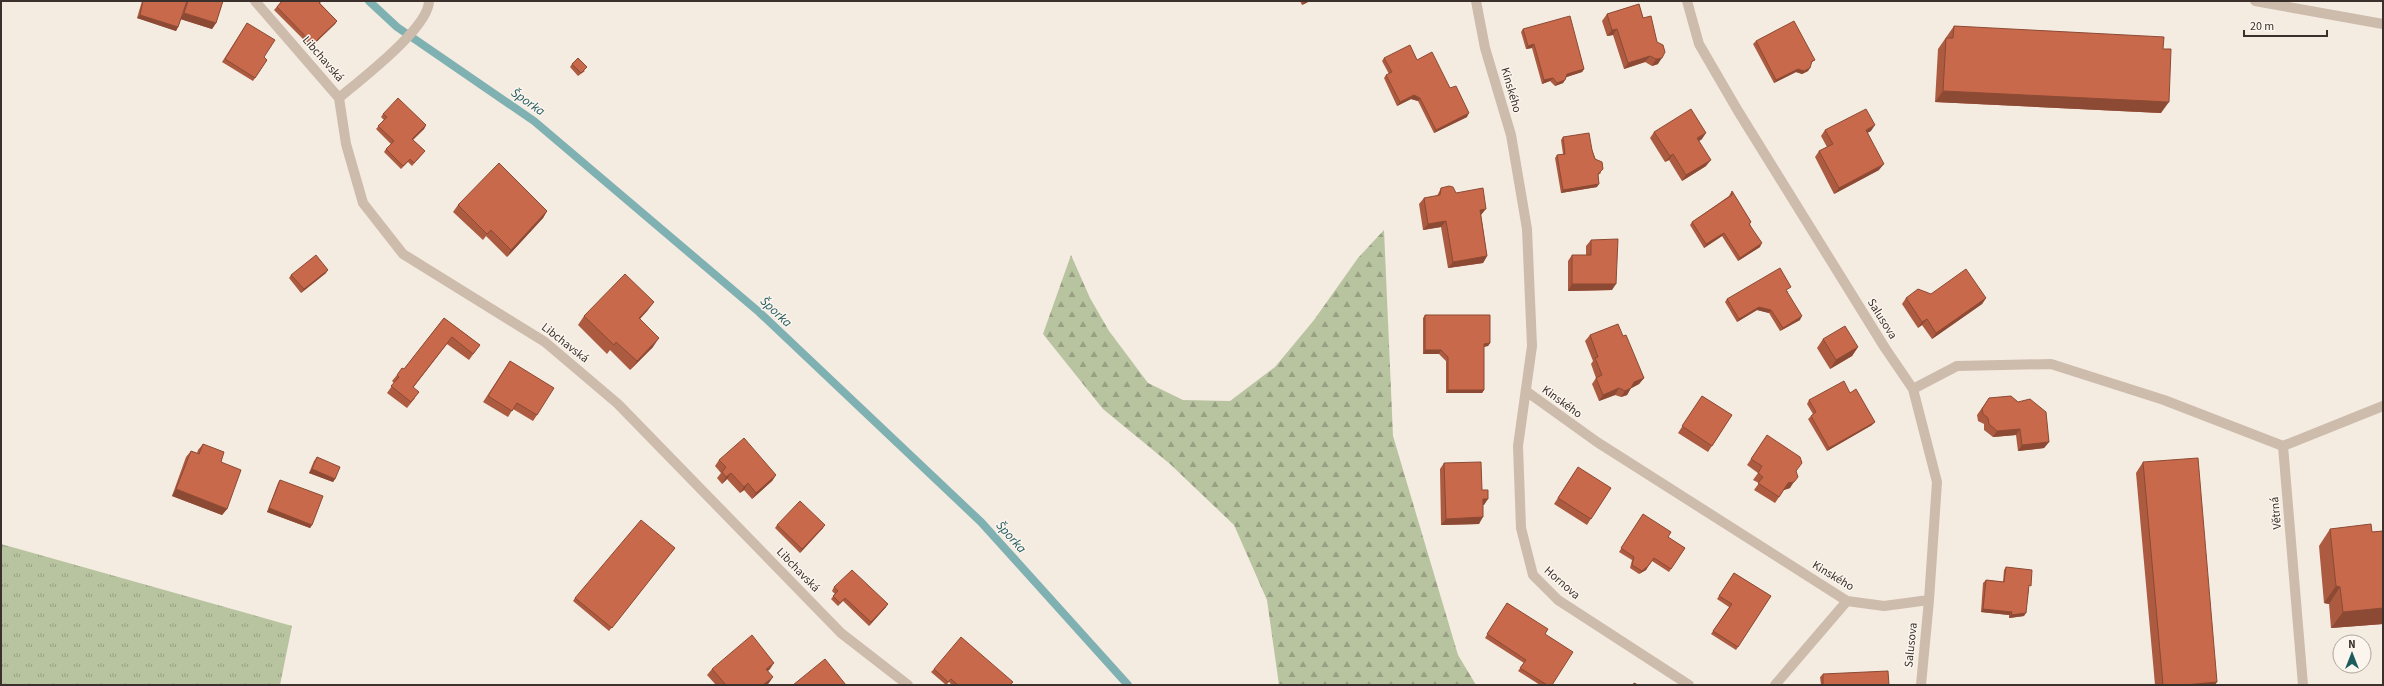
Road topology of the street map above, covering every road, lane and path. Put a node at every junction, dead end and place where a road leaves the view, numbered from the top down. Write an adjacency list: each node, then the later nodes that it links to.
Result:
1 (255, 1): 7 (street, Libchavská)
2 (429, 1): 7 (street)
3 (1476, 1): 9 (street, Kinského)
4 (1687, 1): 8 (street, Salusova)
5 (2255, 1): 6 (street)
6 (2383, 24)
7 (339, 98): 14 (street, Libchavská)
8 (1913, 389): 11 (street); 12 (street, Salusova)
9 (1526, 391): 13 (street, Kinského); 15 (street, Hornova)
10 (2383, 406): 11 (street)
11 (2284, 446): 18 (street, Větrná)
12 (1930, 600): 13 (street, Kinského); 17 (street, Salusova)
13 (1847, 601): 16 (street)
14 (908, 685)
15 (1689, 685)
16 (1775, 685)
17 (1921, 685)
18 (2303, 685)

